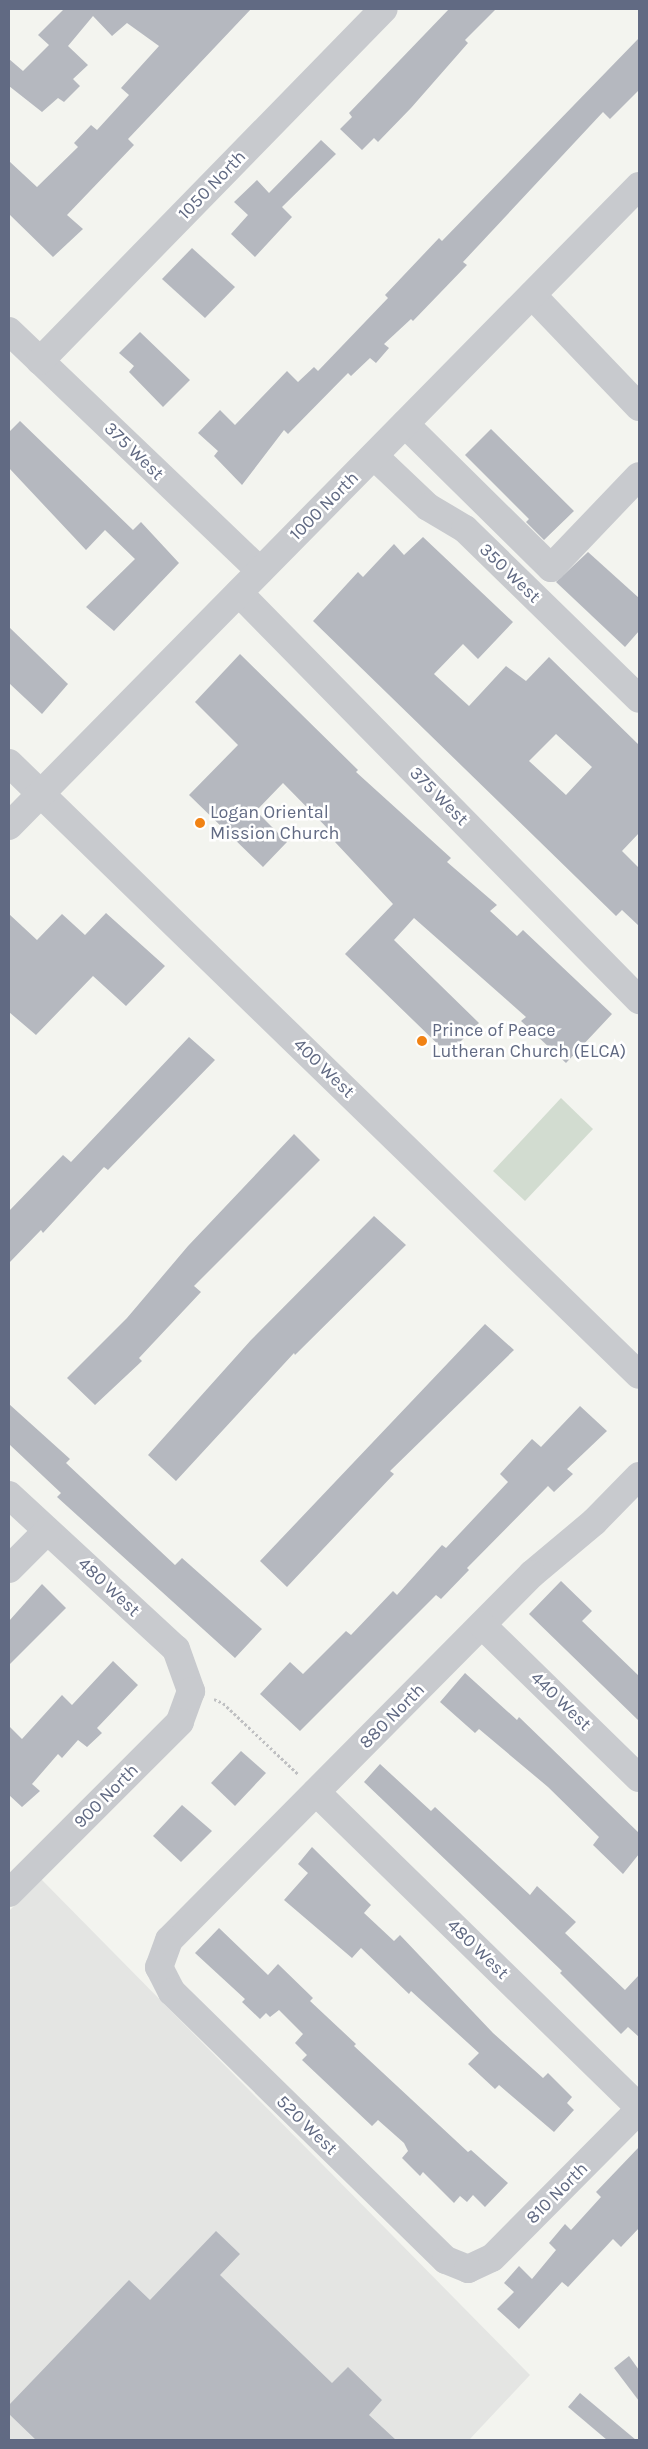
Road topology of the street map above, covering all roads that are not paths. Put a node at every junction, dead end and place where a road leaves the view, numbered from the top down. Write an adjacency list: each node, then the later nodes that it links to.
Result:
1 (384, 9): 5 (street, 1050 North)
2 (639, 186): 3 (street, 1000 North)
3 (532, 295): 6 (street); 7 (street, 1000 North)
4 (9, 331): 5 (street, 375 West)
5 (40, 361): 10 (street, 375 West)
6 (639, 407)
7 (405, 424): 8 (street, 1000 North); 9 (street)
8 (374, 456): 10 (street, 1000 North); 12 (street, 350 West)
9 (639, 476)
10 (260, 571): 11 (street, 1000 North)
11 (239, 593): 14 (street, 1000 North); 16 (street, 375 West)
12 (639, 699)
13 (9, 763): 14 (street, 400 West)
14 (41, 793): 15 (street, 1000 North); 17 (street, 400 West)
15 (9, 826)
16 (639, 1000)
17 (639, 1374)
18 (639, 1476): 22 (street, 880 North)
19 (9, 1496): 20 (street, 480 West)
20 (47, 1531): 21 (street); 23 (street, 480 West)
21 (9, 1569)
22 (482, 1625): 24 (street, 440 West); 25 (street, 880 North)
23 (201, 1694): 26 (street, 900 North)
24 (639, 1778)
25 (316, 1792): 27 (street, 880 North); 28 (street, 480 West)
26 (9, 1894)
27 (159, 1967): 29 (street, 520 West)
28 (639, 2108): 29 (street, 810 North)
29 (468, 2269)

